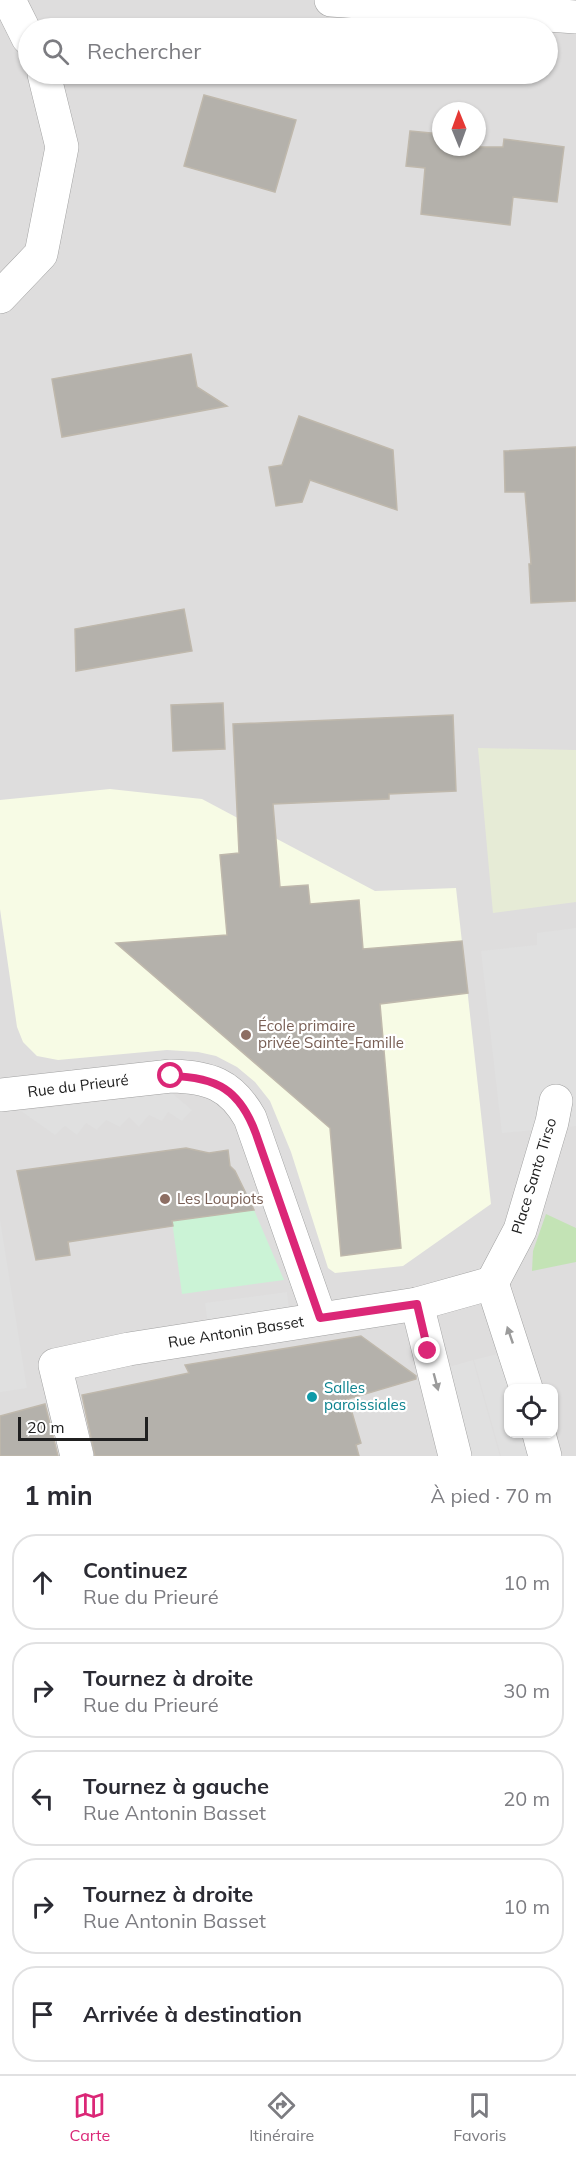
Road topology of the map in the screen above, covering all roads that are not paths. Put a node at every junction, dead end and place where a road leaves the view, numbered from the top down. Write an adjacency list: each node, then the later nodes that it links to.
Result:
1 (9, 0): 4 (street)
2 (332, 0): 3 (street)
3 (576, 17)
4 (18, 18)
5 (46, 84): 6 (street)
6 (0, 297)
7 (0, 1095): 11 (street, Rue du Prieuré)
8 (556, 1101): 9 (street, Place Santo Tirso)
9 (492, 1283): 10 (street, Rue Antonin Basset); 12 (street, one-way to 9)
10 (417, 1304): 11 (street, Rue Antonin Basset); 15 (street, one-way to 15)
11 (320, 1318): 14 (street, Rue Antonin Basset)
12 (524, 1384)
13 (540, 1438): 16 (street)
14 (77, 1456)
15 (455, 1456)
16 (545, 1456)

